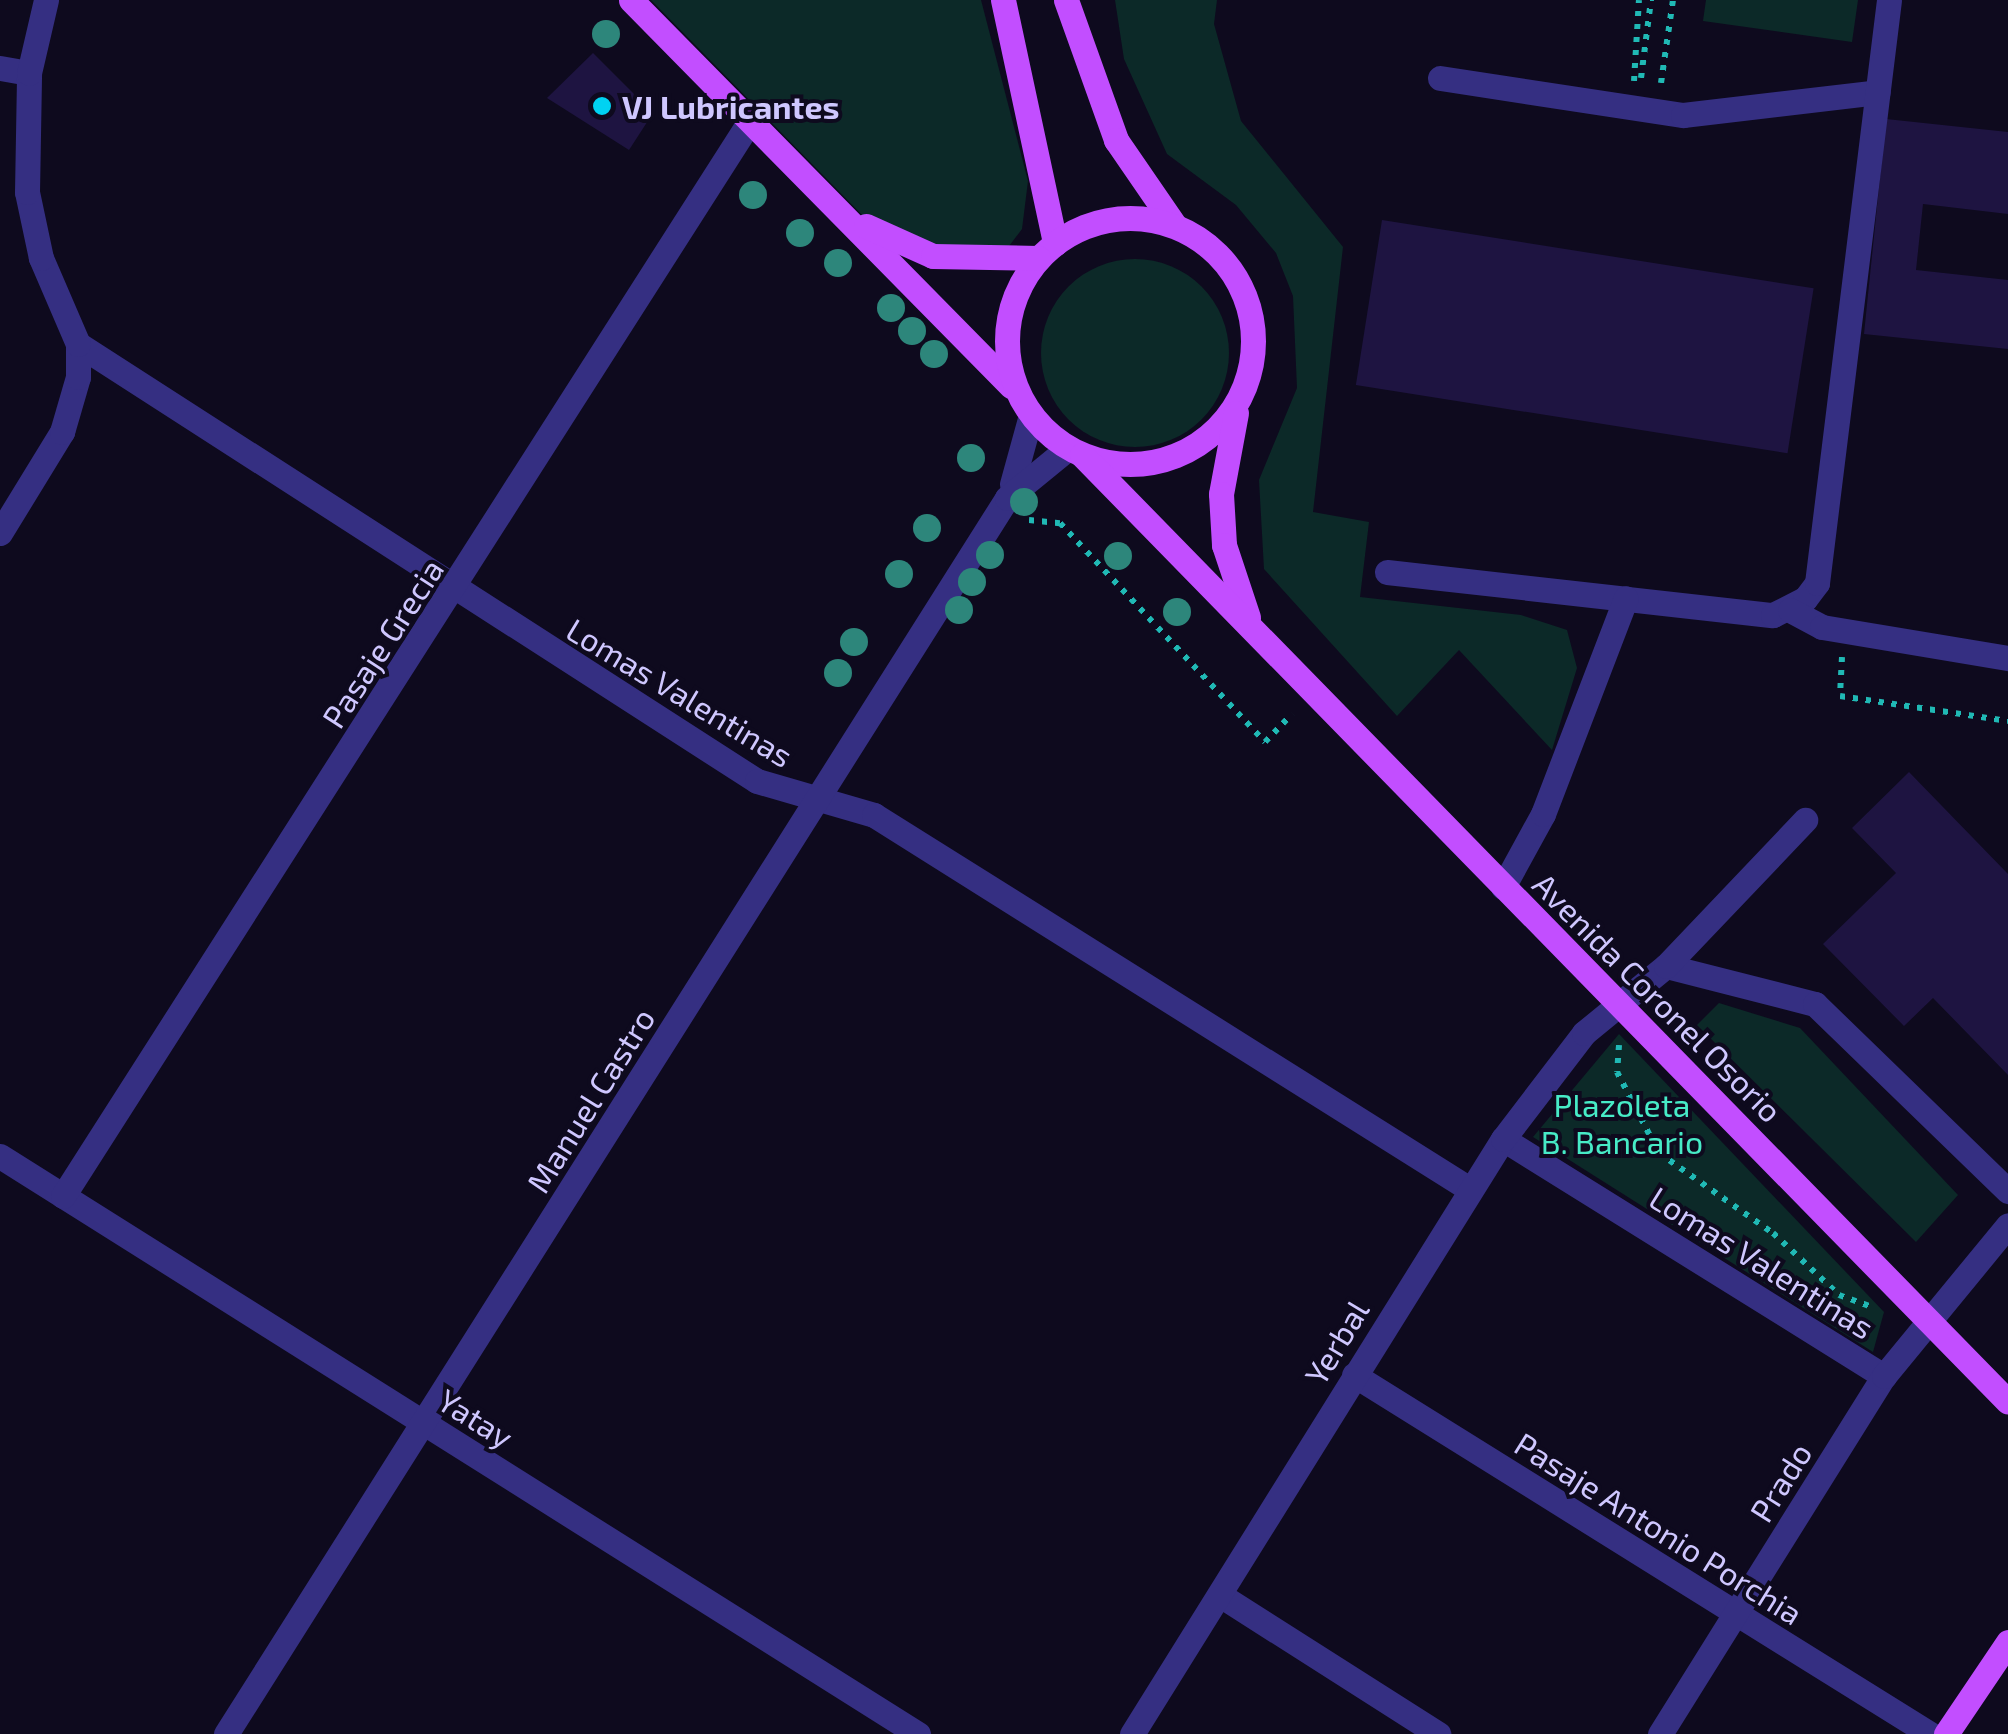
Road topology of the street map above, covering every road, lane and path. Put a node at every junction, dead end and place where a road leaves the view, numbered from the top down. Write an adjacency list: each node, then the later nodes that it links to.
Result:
1 (46, 0): 10 (street)
2 (631, 0): 16 (main road)
3 (1004, 0): 19 (main road)
4 (1066, 0): 18 (main road)
5 (1638, 0): 12 (path)
6 (1650, 0): 12 (path)
7 (1673, 0): 13 (path)
8 (1889, 0): 15 (street)
9 (0, 68): 10 (street)
10 (29, 73): 20 (street)
11 (1440, 78): 15 (street)
12 (1640, 83): 13 (path)
13 (1660, 86): 14 (path)
14 (1670, 88)
15 (1878, 92): 29 (street)
16 (750, 121): 17 (main road); 27 (street, Pasaje Grecia)
17 (837, 209): 19 (main road); 22 (main road)
18 (1175, 226): 19 (main road); 21 (main road)
19 (1046, 250): 22 (main road)
20 (78, 344): 25 (street); 27 (street, Lomas Valentinas)
21 (1242, 396): 23 (main road); 31 (main road, Avenida Coronel Osorio)
22 (1026, 406): 23 (main road); 24 (street, Manuel Castro)
23 (1075, 452): 24 (street, Manuel Castro); 31 (main road, Avenida Coronel Osorio)
24 (1007, 498): 33 (path); 35 (street, Manuel Castro)
25 (0, 532)
26 (1387, 572): 28 (street)
27 (454, 593): 35 (street, Lomas Valentinas); 44 (street, Pasaje Grecia)
28 (1626, 598): 29 (street); 37 (street)
29 (1790, 610): 30 (street)
30 (1843, 631): 32 (street); 34 (path)
31 (1259, 640): 33 (main road, Avenida Coronel Osorio)
32 (2008, 658)
33 (1313, 694): 37 (main road, Avenida Coronel Osorio)
34 (2008, 720)
35 (820, 800): 42 (street, Lomas Valentinas); 50 (street, Manuel Castro)
36 (1804, 820): 38 (street, Yerbal)
37 (1504, 887): 39 (main road, Avenida Coronel Osorio)
38 (1666, 966): 39 (street, Yerbal); 43 (street)
39 (1620, 1003): 40 (street, Yerbal); 46 (main road, Avenida Coronel Osorio); 46 (path)
40 (1502, 1139): 42 (street, Yerbal); 48 (street, Lomas Valentinas)
41 (0, 1156): 44 (street, Yatay)
42 (1468, 1188): 47 (street, Yerbal)
43 (2008, 1191)
44 (63, 1196): 50 (street, Yatay)
45 (2008, 1224): 46 (street, Prado)
46 (1920, 1312): 48 (street, Prado); 49 (main road, Avenida Coronel Osorio)
47 (1354, 1376): 51 (street, Yerbal); 52 (street, Pasaje Antonio Porchia)
48 (1884, 1376): 52 (street, Prado)
49 (2008, 1402)
50 (423, 1424): 54 (street, Manuel Castro); 55 (street, Yatay)
51 (1220, 1595): 56 (street, Yerbal); 57 (street)
52 (1735, 1615): 58 (street, Prado); 59 (street, Pasaje Antonio Porchia)
53 (2008, 1642): 60 (main road)
54 (226, 1734)
55 (918, 1734)
56 (1132, 1734)
57 (1438, 1734)
58 (1660, 1734)
59 (1930, 1734)
60 (1946, 1734)

